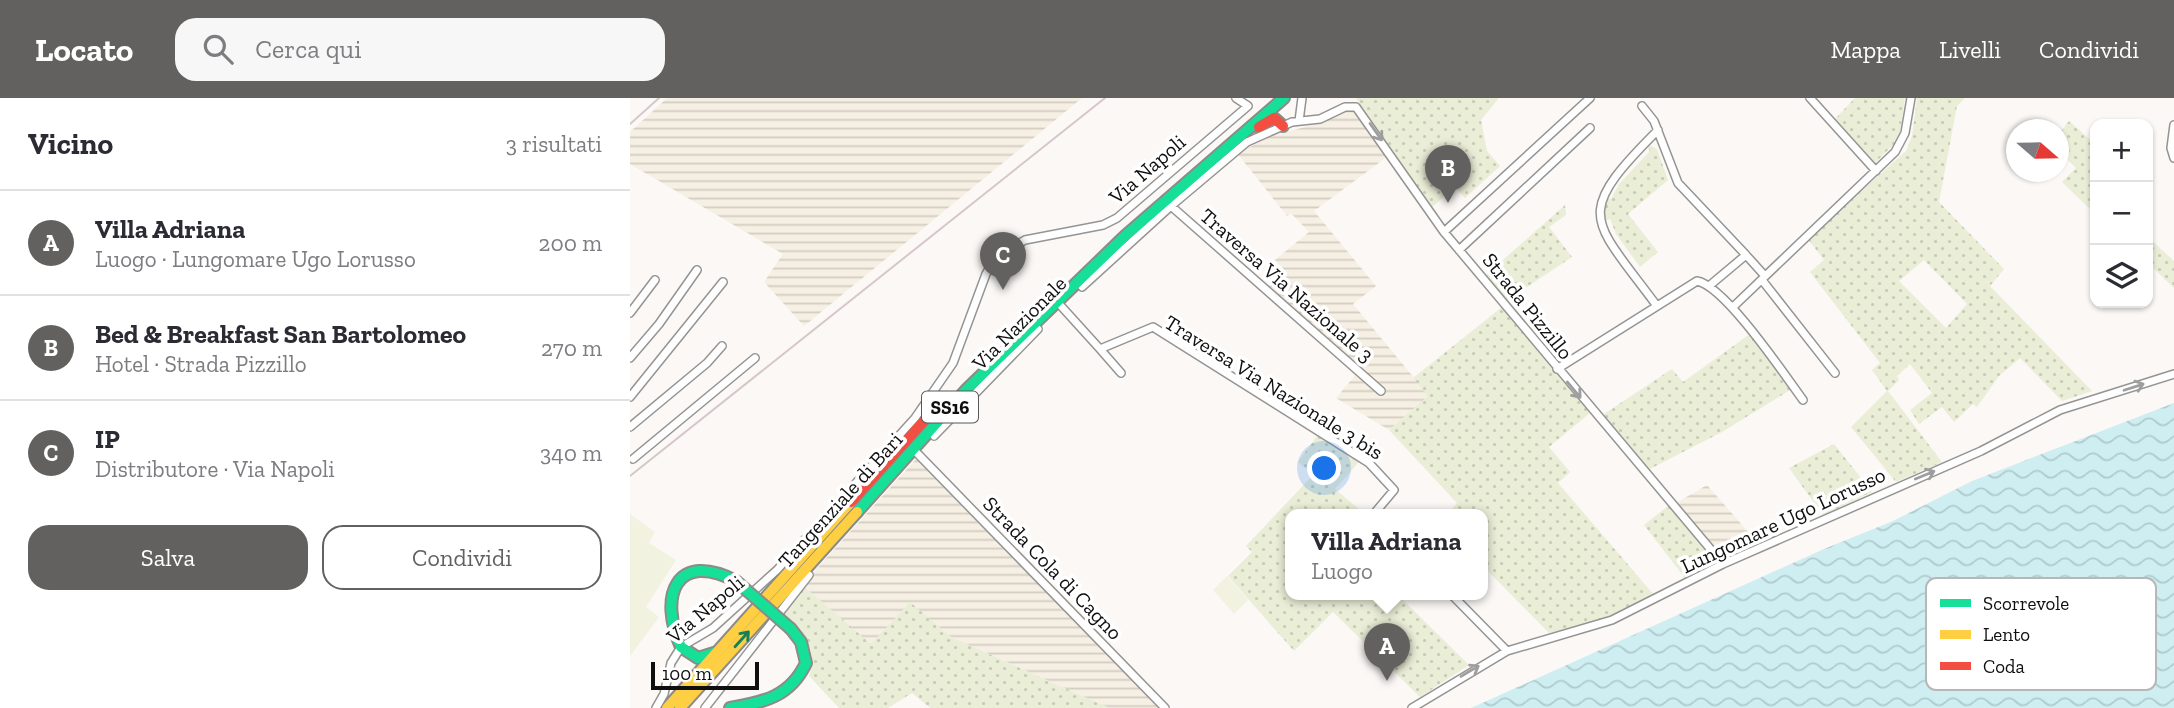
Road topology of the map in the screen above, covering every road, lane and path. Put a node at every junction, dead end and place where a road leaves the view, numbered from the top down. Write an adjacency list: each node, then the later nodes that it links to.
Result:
1 (1236, 98): 47 (street, Via Napoli)
2 (1270, 98): 49 (main road, Tangenziale di Bari / SS16)
3 (1283, 98): 14 (main road, Tangenziale di Bari / SS16)
4 (1292, 98): 10 (main road)
5 (1303, 98): 10 (street)
6 (1590, 98): 18 (street)
7 (1810, 98): 16 (street)
8 (1911, 98): 16 (street)
9 (1641, 102): 13 (street)
10 (1291, 123): 14 (main road); 17 (street, Via Nazionale); 18 (street, Strada Pizzillo, one-way to 18)
11 (2174, 125): 15 (street)
12 (1590, 128): 19 (street)
13 (1658, 130): 20 (street); 27 (street)
14 (1244, 132): 54 (main road, Tangenziale di Bari / SS16, one-way to 14)
15 (2174, 158)
16 (1876, 171): 22 (street)
17 (1171, 206): 26 (street, Via Nazionale); 38 (street, Traversa Via Nazionale 3)
18 (1444, 232): 19 (street, Strada Pizzillo)
19 (1459, 250): 34 (street, Strada Pizzillo)
20 (1746, 255): 22 (street); 25 (street)
21 (697, 270): 32 (street)
22 (1763, 278): 28 (street); 36 (street)
23 (655, 280): 29 (street)
24 (723, 282): 39 (street)
25 (1709, 286): 27 (street); 28 (street)
26 (1061, 306): 31 (street); 42 (street, Via Nazionale)
27 (1657, 306): 34 (street)
28 (1733, 307): 40 (street)
29 (630, 313)
30 (722, 346): 41 (street)
31 (1100, 349): 35 (street); 44 (street, Traversa Via Nazionale 3 bis)
32 (630, 358)
33 (755, 358): 43 (street)
34 (1557, 369): 45 (street, Strada Pizzillo, one-way to 45)
35 (1121, 373)
36 (1835, 373)
37 (2174, 374): 45 (street, Lungomare Ugo Lorusso, one-way to 37)
38 (1381, 391)
39 (630, 397)
40 (1803, 400)
41 (630, 427)
42 (917, 453): 55 (street, Via Nazionale); 57 (street, Strada Cola di Cagno)
43 (631, 457)
44 (1378, 509)
45 (1723, 564): 48 (street, Lungomare Ugo Lorusso)
46 (1457, 600): 48 (street)
47 (681, 647): 50 (main road); 52 (street, Via Napoli); 56 (main road, bridge)
48 (1507, 651): 58 (street, Lungomare Ugo Lorusso, one-way to 48)
49 (716, 652): 50 (main road); 51 (main road, Tangenziale di Bari / SS16)
50 (691, 655): 51 (main road)
51 (690, 682): 53 (main road, Tangenziale di Bari / SS16)
52 (656, 708)
53 (667, 708)
54 (681, 708)
55 (705, 708)
56 (730, 708)
57 (1165, 708)
58 (1412, 708)

